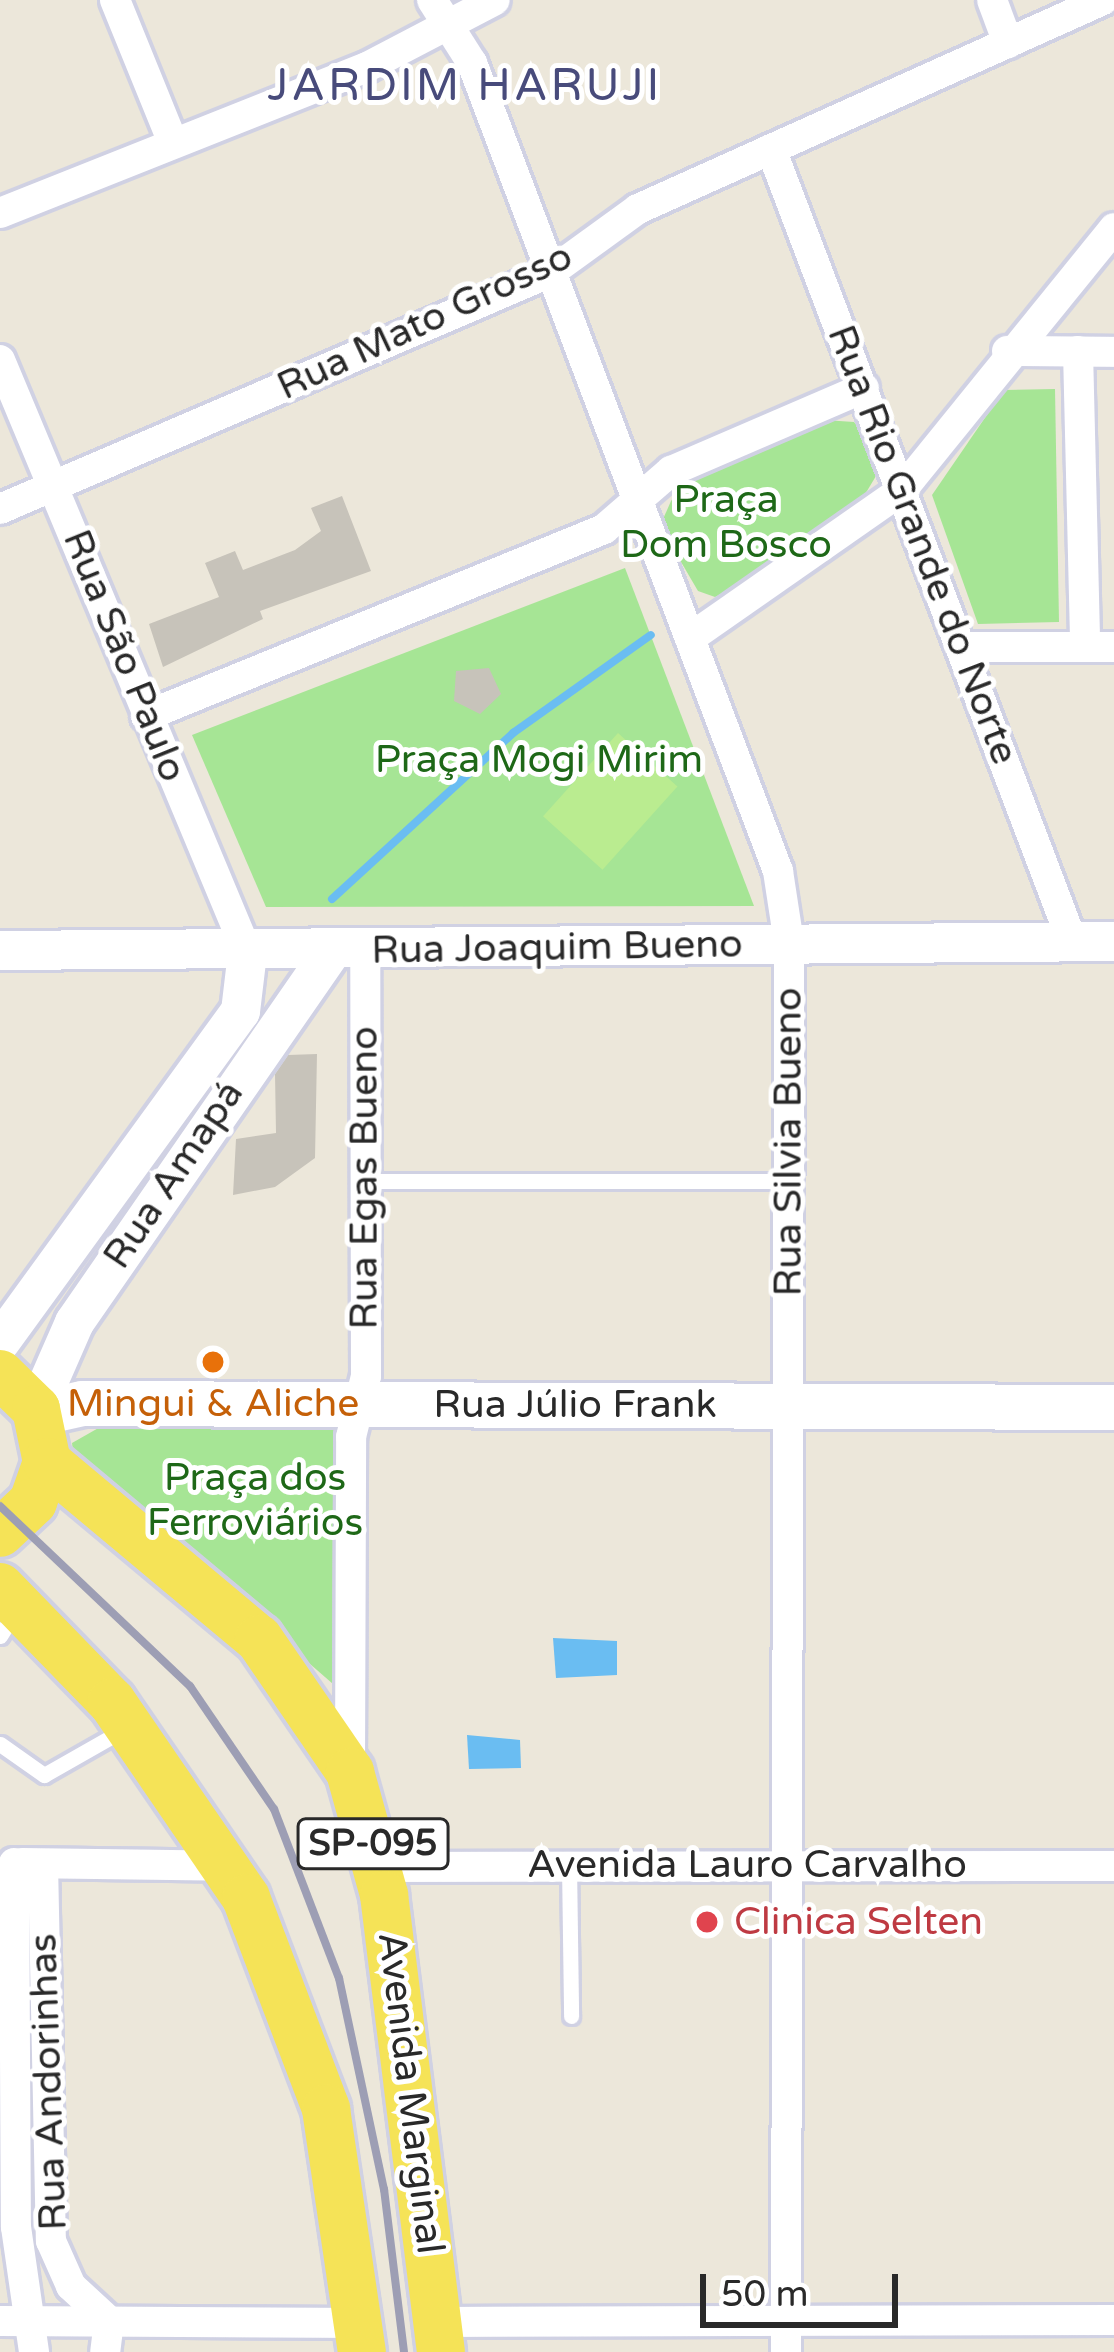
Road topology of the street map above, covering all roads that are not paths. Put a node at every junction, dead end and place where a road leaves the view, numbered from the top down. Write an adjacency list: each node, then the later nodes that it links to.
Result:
1 (115, 0): 7 (street)
2 (495, 0): 5 (street)
3 (992, 0): 6 (street)
4 (1103, 0): 6 (street, Rua Mato Grosso)
5 (440, 12): 7 (street); 11 (street, Rua Silvia Bueno)
6 (1008, 43): 8 (street, Rua Mato Grosso)
7 (173, 142): 9 (street)
8 (771, 149): 11 (street, Rua Mato Grosso); 16 (street, Rua Rio Grande do Norte)
9 (0, 213)
10 (1114, 228): 12 (street)
11 (551, 272): 17 (street, Rua Mato Grosso); 19 (street, Rua Silvia Bueno)
12 (1007, 351): 13 (street); 18 (street)
13 (1078, 351): 14 (street); 23 (street)
14 (1114, 352)
15 (0, 359): 17 (street, Rua São Paulo)
16 (864, 388): 18 (street, Rua Rio Grande do Norte); 19 (street)
17 (56, 488): 20 (street, Rua Mato Grosso); 24 (street, Rua São Paulo)
18 (902, 490): 21 (street); 22 (street, Rua Rio Grande do Norte)
19 (639, 504): 21 (street, Rua Silvia Bueno); 24 (street)
20 (0, 509)
21 (690, 638): 27 (street, Rua Silvia Bueno)
22 (961, 647): 23 (street); 25 (street, Rua Rio Grande do Norte)
23 (1099, 647)
24 (146, 716): 30 (street, Rua São Paulo)
25 (1072, 941): 26 (street, Rua Joaquim Bueno); 27 (street, Rua Joaquim Bueno)
26 (1114, 941)
27 (789, 944): 29 (street, Rua Joaquim Bueno); 31 (street, Rua Silvia Bueno)
28 (0, 950): 30 (street, Rua Joaquim Bueno)
29 (348, 951): 30 (street, Rua Joaquim Bueno); 32 (street, Rua Egas Bueno); 38 (street, Rua Amapá)
30 (247, 952): 33 (street, Rua Amapá)
31 (789, 1180): 32 (lane); 36 (street, Rua Silvia Bueno)
32 (365, 1181): 35 (street, Rua Egas Bueno)
33 (0, 1341)
34 (0, 1374): 38 (main road)
35 (360, 1404): 36 (main road, Rua Júlio Frank); 38 (main road, Rua Júlio Frank); 44 (street, Rua Egas Bueno)
36 (790, 1406): 37 (main road, Rua Júlio Frank); 47 (street, Rua Silvia Bueno)
37 (1114, 1407)
38 (37, 1411): 39 (main road)
39 (47, 1462): 40 (main road); 44 (main road, Avenida Marginal / SP-095)
40 (0, 1533)
41 (6, 1609): 42 (main road, Avenida Marginal / SP-095)
42 (129, 1726): 43 (lane); 48 (main road, Avenida Marginal / SP-095)
43 (0, 1744)
44 (350, 1772): 49 (main road, Avenida Marginal / SP-095)
45 (19, 1864): 48 (street); 55 (street, Rua Andorinhas); 56 (street, Rua Andorinhas)
46 (569, 1864): 47 (street, Avenida Lauro Carvalho); 49 (street, Avenida Lauro Carvalho); 51 (lane)
47 (788, 1864): 50 (street, Avenida Lauro Carvalho); 52 (street, Rua Silvia Bueno)
48 (226, 1866): 58 (main road, Avenida Marginal / SP-095)
49 (379, 1867): 57 (main road, Avenida Marginal / SP-095)
50 (1114, 1867)
51 (571, 2016)
52 (786, 2320): 53 (street); 57 (street); 59 (street, Rua Silvia Bueno)
53 (1114, 2320)
54 (0, 2321): 55 (street)
55 (36, 2337): 56 (street)
56 (107, 2337): 58 (street)
57 (440, 2337)
58 (361, 2338)
59 (786, 2352)

